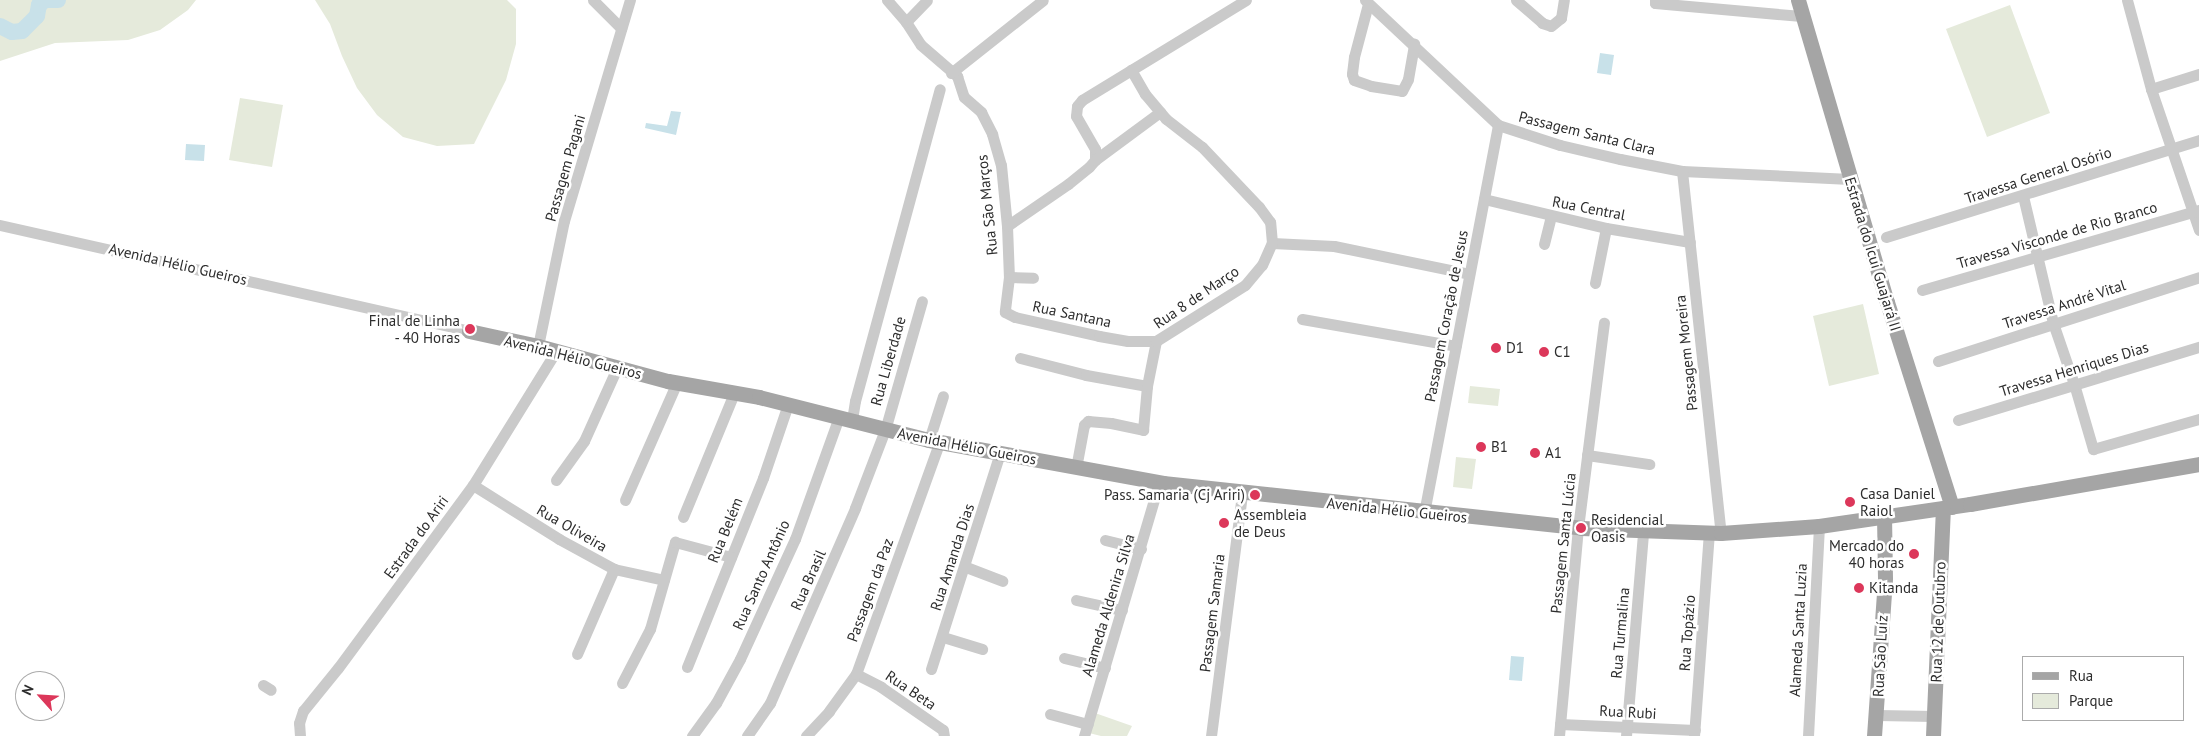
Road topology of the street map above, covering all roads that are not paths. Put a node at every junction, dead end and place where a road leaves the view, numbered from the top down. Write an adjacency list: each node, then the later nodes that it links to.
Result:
1 (593, 0): 15 (street)
2 (630, 0): 15 (street, Passagem Pagani)
3 (887, 0): 14 (street)
4 (927, 0): 14 (street)
5 (1043, 0): 18 (street)
6 (1246, 0): 17 (street)
7 (1516, 0): 12 (street)
8 (1798, 0): 13 (main road, Estrada do Icui Guajará II)
9 (2126, 0): 20 (street)
10 (1367, 2): 16 (street, Passagem Santa Clara); 16 (street)
11 (1655, 2): 13 (street)
12 (1563, 3)
13 (1801, 16): 28 (main road, Estrada do Icui Guajará II)
14 (906, 22): 18 (street)
15 (621, 28): 55 (street, Passagem Pagani)
16 (1414, 44): 23 (street, Passagem Santa Clara)
17 (1131, 70): 22 (street); 26 (street)
18 (951, 72): 34 (street, Rua São Marços)
19 (2199, 74): 20 (street)
20 (2151, 88): 25 (street)
21 (940, 89): 68 (street, Rua Santo Antônio)
22 (1160, 112): 26 (street); 39 (street)
23 (1498, 125): 27 (street, Passagem Santa Clara); 30 (street, Passagem Coração de Jesus)
24 (2199, 140): 25 (street, Travessa General Osório)
25 (2171, 148): 29 (street, Travessa General Osório); 31 (street)
26 (1095, 160): 34 (street)
27 (1682, 171): 28 (street, Passagem Santa Clara); 38 (street, Passagem Moreira)
28 (1850, 179): 83 (main road, Estrada do Icui Guajará II)
29 (2023, 196): 37 (street, Travessa General Osório); 41 (street)
30 (1484, 199): 32 (street, Rua Central); 42 (street, Passagem Coração de Jesus)
31 (2196, 211): 36 (street); 41 (street, Travessa Visconde de Rio Branco)
32 (1551, 216): 35 (street, Rua Central); 40 (street)
33 (0, 225): 53 (street, Avenida Hélio Gueiros)
34 (1007, 226): 43 (street, Rua São Marços)
35 (1606, 228): 38 (street, Rua Central); 46 (street)
36 (2199, 230)
37 (1886, 237)
38 (1690, 242): 90 (street, Passagem Moreira)
39 (1272, 243): 42 (street); 54 (street, Rua 8 de Março)
40 (1544, 244)
41 (2038, 255): 48 (street, Travessa Visconde de Rio Branco); 52 (street)
42 (1470, 274): 56 (street, Passagem Coração de Jesus)
43 (1009, 277): 45 (street); 47 (street, Rua São Marços)
44 (2199, 277): 52 (street, Travessa André Vital)
45 (1033, 278)
46 (1595, 283)
47 (1006, 289): 54 (street, Rua Santana)
48 (1922, 290)
49 (922, 300): 71 (street, Rua Liberdade)
50 (1302, 318): 56 (street)
51 (1604, 323): 74 (street, Passagem Santa Lúcia)
52 (2053, 323): 60 (street, Travessa André Vital); 63 (street)
53 (469, 331): 55 (main road, Avenida Hélio Gueiros)
54 (1156, 342): 64 (street, Rua 8 de Março)
55 (538, 346): 58 (main road, Avenida Hélio Gueiros)
56 (1456, 346): 84 (street, Passagem Coração de Jesus)
57 (2199, 347): 63 (street, Travessa Henriques Dias)
58 (556, 351): 61 (main road, Avenida Hélio Gueiros); 80 (street, Estrada do Ariri)
59 (1020, 358): 64 (street)
60 (1938, 361)
61 (617, 368): 62 (main road, Avenida Hélio Gueiros); 78 (street)
62 (677, 382): 65 (main road, Avenida Hélio Gueiros); 82 (street)
63 (2074, 384): 69 (street); 70 (street, Travessa Henriques Dias)
64 (1147, 386): 77 (street, Rua 8 de Março)
65 (734, 393): 67 (main road, Avenida Hélio Gueiros); 85 (street)
66 (943, 396): 72 (street, Passagem da Paz)
67 (788, 404): 68 (main road, Avenida Hélio Gueiros); 93 (street, Rua Belém)
68 (845, 419): 71 (main road, Avenida Hélio Gueiros); 117 (street, Rua Santo Antônio)
69 (2199, 419)
70 (1958, 420)
71 (885, 430): 72 (main road, Avenida Hélio Gueiros); 118 (street, Rua Brasil)
72 (934, 441): 73 (main road, Avenida Hélio Gueiros); 107 (street, Passagem da Paz)
73 (1000, 453): 77 (main road, Avenida Hélio Gueiros); 94 (street, Rua Amanda Dias)
74 (1587, 455): 75 (street); 88 (street, Passagem Santa Lúcia)
75 (1649, 464)
76 (2199, 464): 83 (main road, Avenida Hélio Gueiros)
77 (1076, 468): 79 (main road, Avenida Hélio Gueiros)
78 (556, 480)
79 (1159, 482): 81 (main road, Avenida Hélio Gueiros); 92 (street, Alameda Aldenira Silva)
80 (473, 485): 95 (street, Rua Oliveira); 116 (street, Estrada do Ariri)
81 (1242, 493): 84 (main road, Avenida Hélio Gueiros); 122 (street, Passagem Samaria)
82 (625, 500)
83 (1948, 508): 86 (main road, Avenida Hélio Gueiros); 111 (main road, Rua 12 de Outubro)
84 (1424, 513): 88 (main road, Avenida Hélio Gueiros)
85 (683, 517)
86 (1884, 517): 87 (main road, Avenida Hélio Gueiros); 110 (main road, Rua São Luíz)
87 (1819, 526): 90 (main road, Avenida Hélio Gueiros); 123 (street, Alameda Santa Luzia)
88 (1578, 528): 89 (main road, Avenida Hélio Gueiros); 113 (street, Passagem Santa Lúcia)
89 (1643, 532): 90 (main road, Avenida Hélio Gueiros); 114 (street, Rua Turmalina)
90 (1715, 533): 115 (street, Rua Topázio)
91 (1105, 540): 92 (street)
92 (1141, 549): 99 (street, Alameda Aldenira Silva)
93 (731, 557): 96 (street); 104 (street, Rua Belém)
94 (966, 567): 97 (street); 100 (street, Rua Amanda Dias)
95 (614, 569): 96 (street, Rua Oliveira); 102 (street)
96 (664, 580): 108 (street)
97 (1002, 581)
98 (1076, 600): 99 (street)
99 (1122, 610): 105 (street, Alameda Aldenira Silva)
100 (943, 637): 101 (street); 106 (street, Rua Amanda Dias)
101 (982, 649)
102 (577, 654)
103 (1064, 658): 105 (street)
104 (687, 666)
105 (1105, 668): 112 (street, Alameda Aldenira Silva)
106 (931, 669)
107 (856, 674): 119 (street, Passagem da Paz); 120 (street, Rua Beta)
108 (622, 683)
109 (1050, 714): 112 (street)
110 (1876, 716): 111 (street); 124 (main road, Rua São Luíz)
111 (1934, 716): 125 (main road, Rua 12 de Outubro)
112 (1088, 724): 121 (street, Alameda Aldenira Silva)
113 (1560, 730): 114 (street, Rua Rubi)
114 (1627, 731): 115 (street, Rua Rubi)
115 (1695, 733)
116 (300, 736)
117 (692, 736)
118 (747, 736)
119 (806, 736)
120 (944, 736)
121 (1084, 736)
122 (1211, 736)
123 (1808, 736)
124 (1874, 736)
125 (1933, 736)

